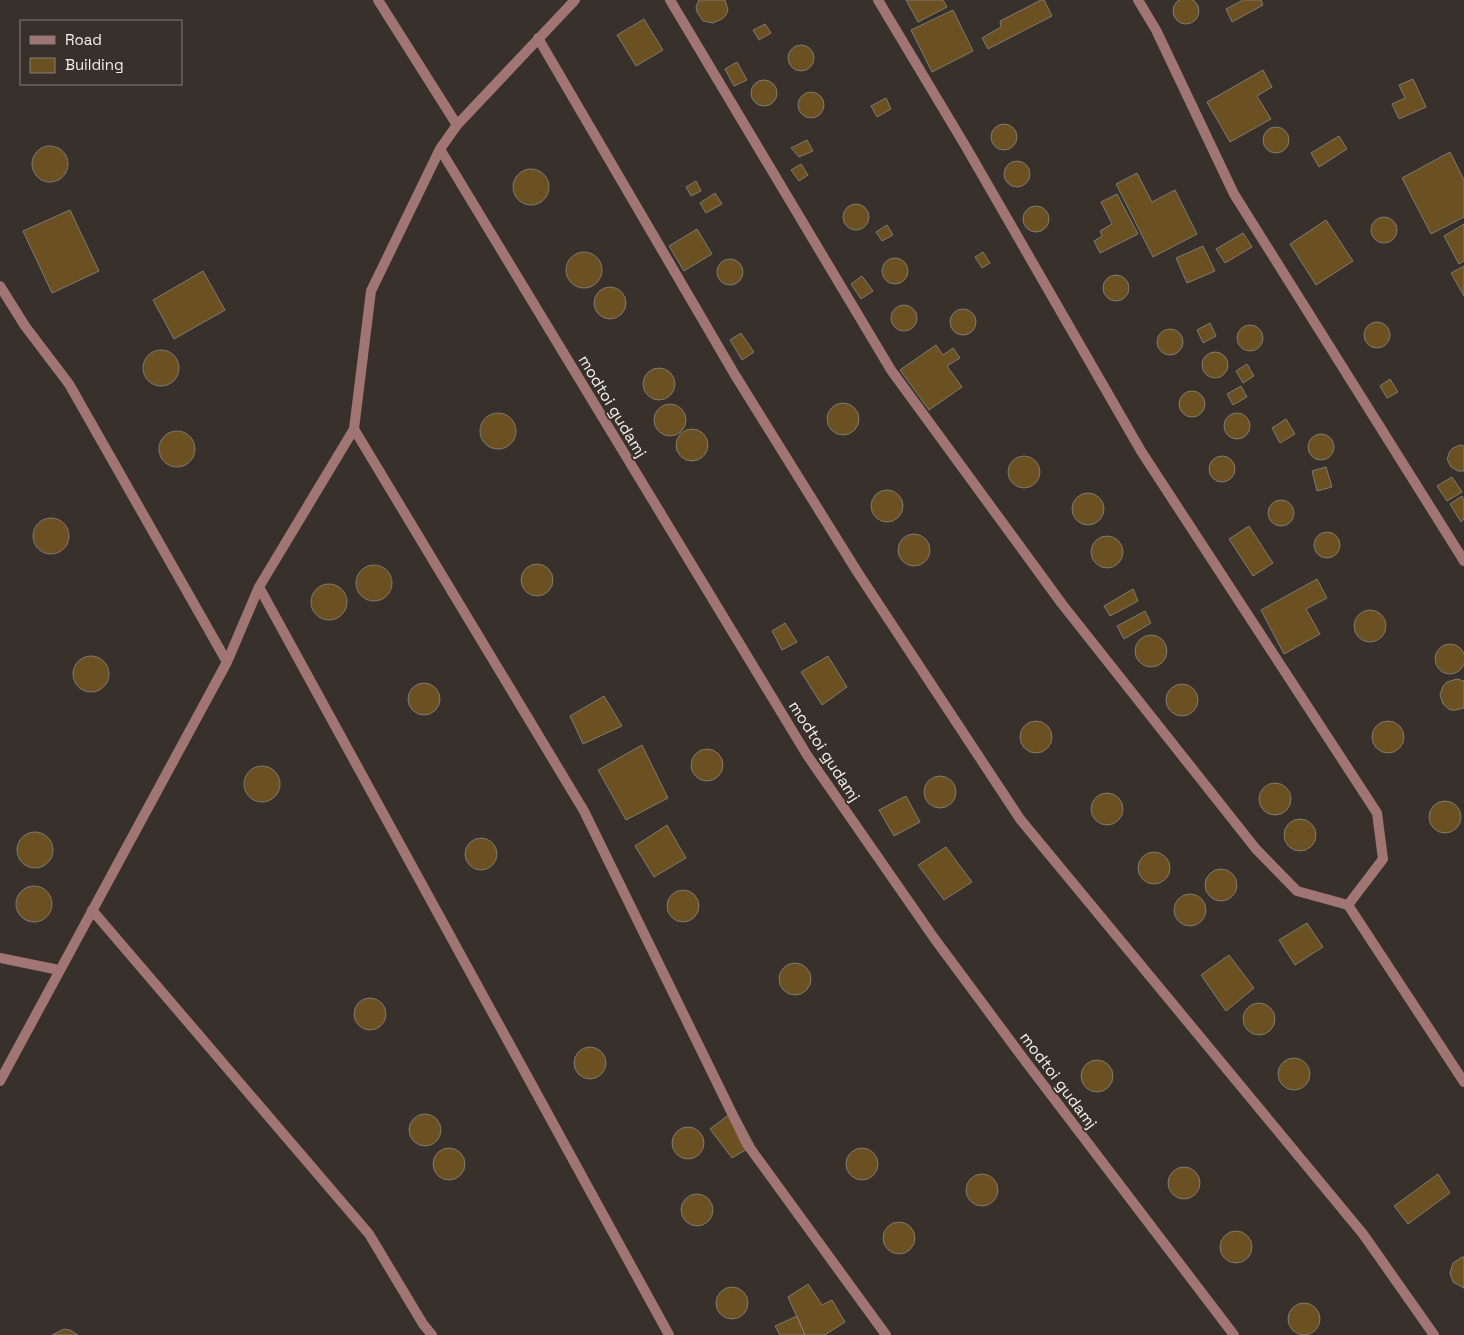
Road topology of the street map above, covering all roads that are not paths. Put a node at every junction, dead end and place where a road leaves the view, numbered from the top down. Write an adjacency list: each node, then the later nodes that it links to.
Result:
1 (378, 0): 7 (street)
2 (576, 0): 6 (street)
3 (670, 0): 14 (street)
4 (878, 0): 14 (street)
5 (1138, 0): 11 (street)
6 (538, 38): 7 (street); 24 (street)
7 (457, 126): 8 (street)
8 (440, 149): 10 (street); 23 (street, modtoi gudamj)
9 (0, 286): 13 (street)
10 (354, 429): 12 (street); 22 (street)
11 (1464, 561)
12 (259, 587): 13 (street); 21 (street)
13 (227, 662): 15 (street)
14 (1348, 905): 19 (street)
15 (92, 910): 17 (street); 20 (street)
16 (0, 958): 17 (street)
17 (59, 970): 18 (street)
18 (0, 1081)
19 (1464, 1082)
20 (432, 1335)
21 (669, 1335)
22 (886, 1335)
23 (1234, 1335)
24 (1434, 1335)

